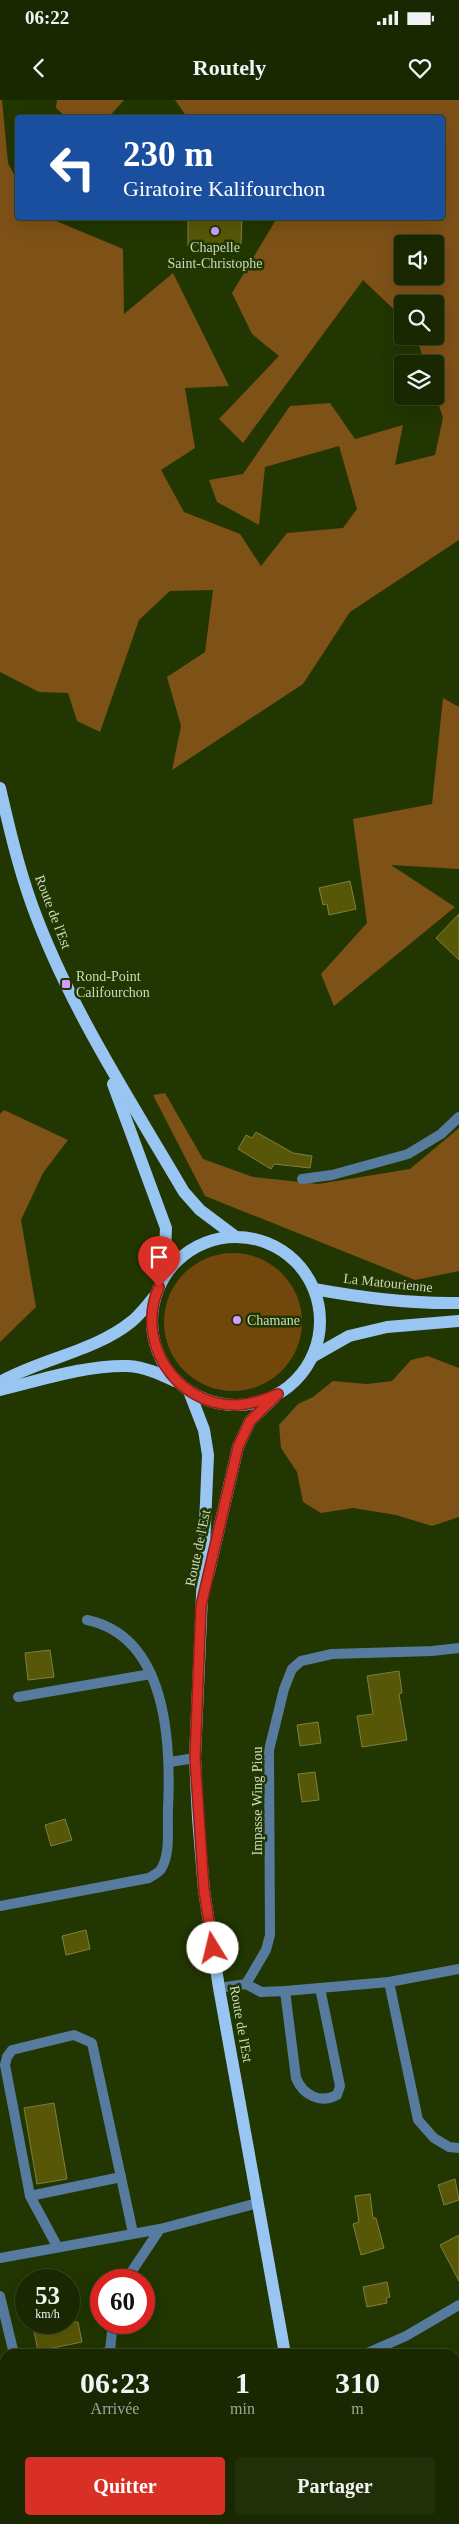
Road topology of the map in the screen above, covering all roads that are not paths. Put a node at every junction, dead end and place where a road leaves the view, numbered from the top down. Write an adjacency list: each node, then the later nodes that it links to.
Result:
1 (0, 788): 2 (main road, Route de l'Est)
2 (108, 1067): 5 (main road, Route de l'Est); 6 (main road, Route de l'Est)
3 (459, 1116): 4 (street)
4 (302, 1179)
5 (236, 1237): 6 (main road); 7 (main road)
6 (164, 1277): 8 (main road)
7 (314, 1289): 9 (main road, La Matourienne); 11 (main road)
8 (155, 1296): 12 (main road); 13 (main road)
9 (459, 1303)
10 (459, 1321): 11 (main road)
11 (312, 1357): 16 (main road)
12 (0, 1382)
13 (177, 1382): 14 (main road); 15 (main road)
14 (0, 1390)
15 (189, 1392): 16 (main road); 17 (main road, Route de l'Est)
16 (278, 1394): 17 (main road, Route de l'Est)
17 (201, 1606): 22 (main road, Route de l'Est)
18 (87, 1620): 20 (street)
19 (459, 1648): 27 (street, Impasse Wing Piou)
20 (151, 1674): 21 (street); 23 (street)
21 (18, 1697)
22 (195, 1758): 23 (street); 28 (main road, Route de l'Est)
23 (170, 1762): 24 (street)
24 (0, 1906)
25 (459, 1969): 26 (street)
26 (389, 1982): 29 (street); 31 (street)
27 (246, 1984): 28 (street); 30 (street)
28 (219, 1988): 34 (main road, Route de l'Est)
29 (320, 1988): 30 (street); 30 (street)
30 (284, 1991)
31 (459, 2148)
32 (121, 2177): 33 (street); 33 (street); 36 (street)
33 (30, 2196): 37 (street)
34 (258, 2203): 35 (street); 45 (main road, Route de l'Est)
35 (160, 2229): 36 (street); 39 (street)
36 (133, 2233): 37 (street)
37 (57, 2246): 38 (street)
38 (0, 2258)
39 (133, 2269)
40 (0, 2296): 43 (street)
41 (459, 2305): 46 (street)
42 (112, 2334): 44 (street)
43 (13, 2349)
44 (110, 2349)
45 (284, 2349)
46 (376, 2349)

